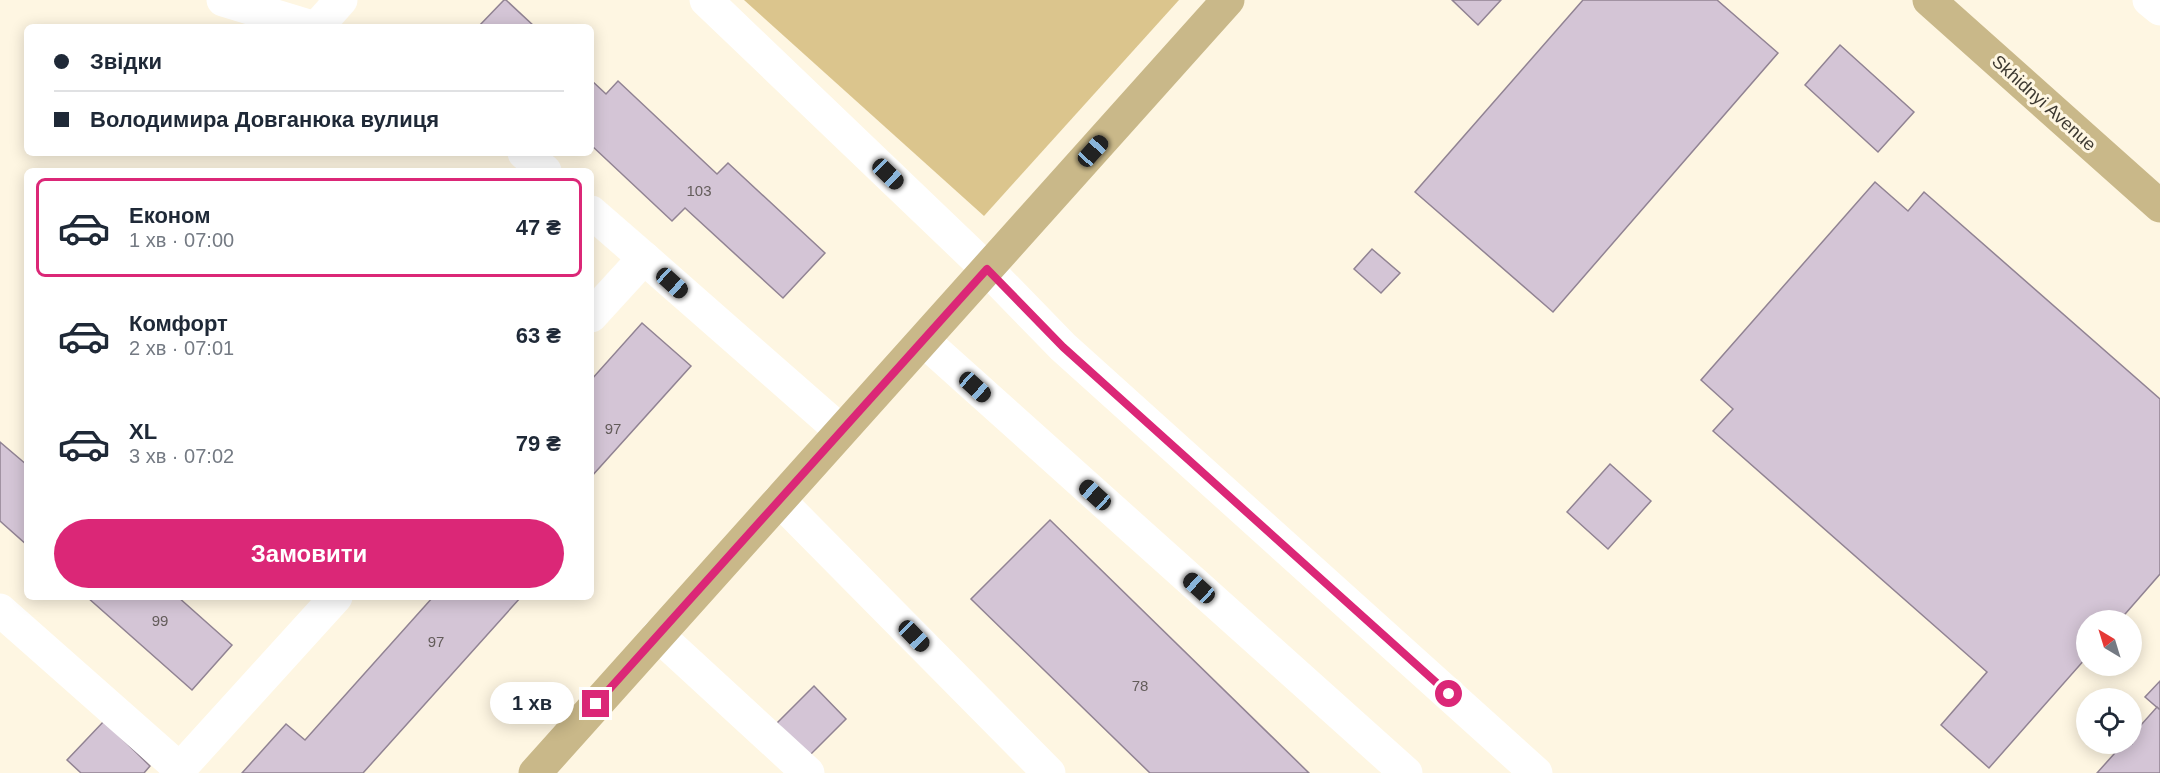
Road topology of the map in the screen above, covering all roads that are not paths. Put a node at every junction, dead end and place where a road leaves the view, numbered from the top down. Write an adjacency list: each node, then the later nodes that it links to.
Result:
1 (223, 0): 8 (lane)
2 (341, 0): 9 (lane)
3 (706, 0): 15 (lane)
4 (1228, 0): 15 (main road)
5 (1929, 0): 12 (main road, Skhidnyi Avenue)
6 (2149, 0): 7 (lane)
7 (2160, 9)
8 (305, 24)
9 (318, 24)
10 (528, 156): 11 (lane)
11 (542, 168)
12 (2160, 206)
13 (594, 215): 14 (lane)
14 (644, 258): 16 (lane); 18 (lane)
15 (987, 269): 17 (main road); 28 (lane)
16 (594, 313)
17 (923, 340): 18 (main road); 27 (lane)
18 (841, 431): 19 (main road)
19 (779, 500): 22 (main road); 26 (lane)
20 (333, 600): 23 (lane)
21 (0, 610): 23 (lane)
22 (658, 635): 24 (main road); 25 (lane)
23 (178, 771)
24 (535, 773)
25 (808, 773)
26 (1049, 773)
27 (1406, 773)
28 (1536, 773)

